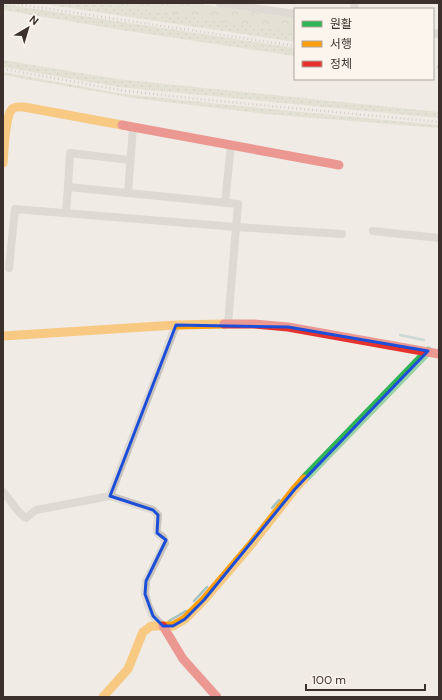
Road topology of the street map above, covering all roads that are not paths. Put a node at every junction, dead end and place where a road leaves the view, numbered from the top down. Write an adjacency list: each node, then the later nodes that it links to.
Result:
1 (220, 3): 2 (street)
2 (294, 14)
3 (8, 108): 4 (street); 7 (street)
4 (133, 128): 5 (street); 6 (street)
5 (231, 145): 8 (street); 11 (street)
6 (130, 160): 9 (street); 10 (street)
7 (3, 163)
8 (339, 166)
9 (68, 187): 10 (street); 12 (street)
10 (128, 193): 11 (street)
11 (225, 203): 13 (street)
12 (66, 213): 13 (street); 17 (street)
13 (236, 227): 15 (street); 18 (street)
14 (373, 230): 16 (street)
15 (342, 234)
16 (439, 238)
17 (9, 268)
18 (228, 324): 19 (street); 21 (street)
19 (176, 325): 20 (street); 24 (street)
20 (3, 336)
21 (428, 351): 22 (street); 25 (street)
22 (439, 354)
23 (3, 492): 24 (street)
24 (110, 496): 25 (street)
25 (163, 626): 26 (street); 27 (street)
26 (103, 697)
27 (217, 697)

